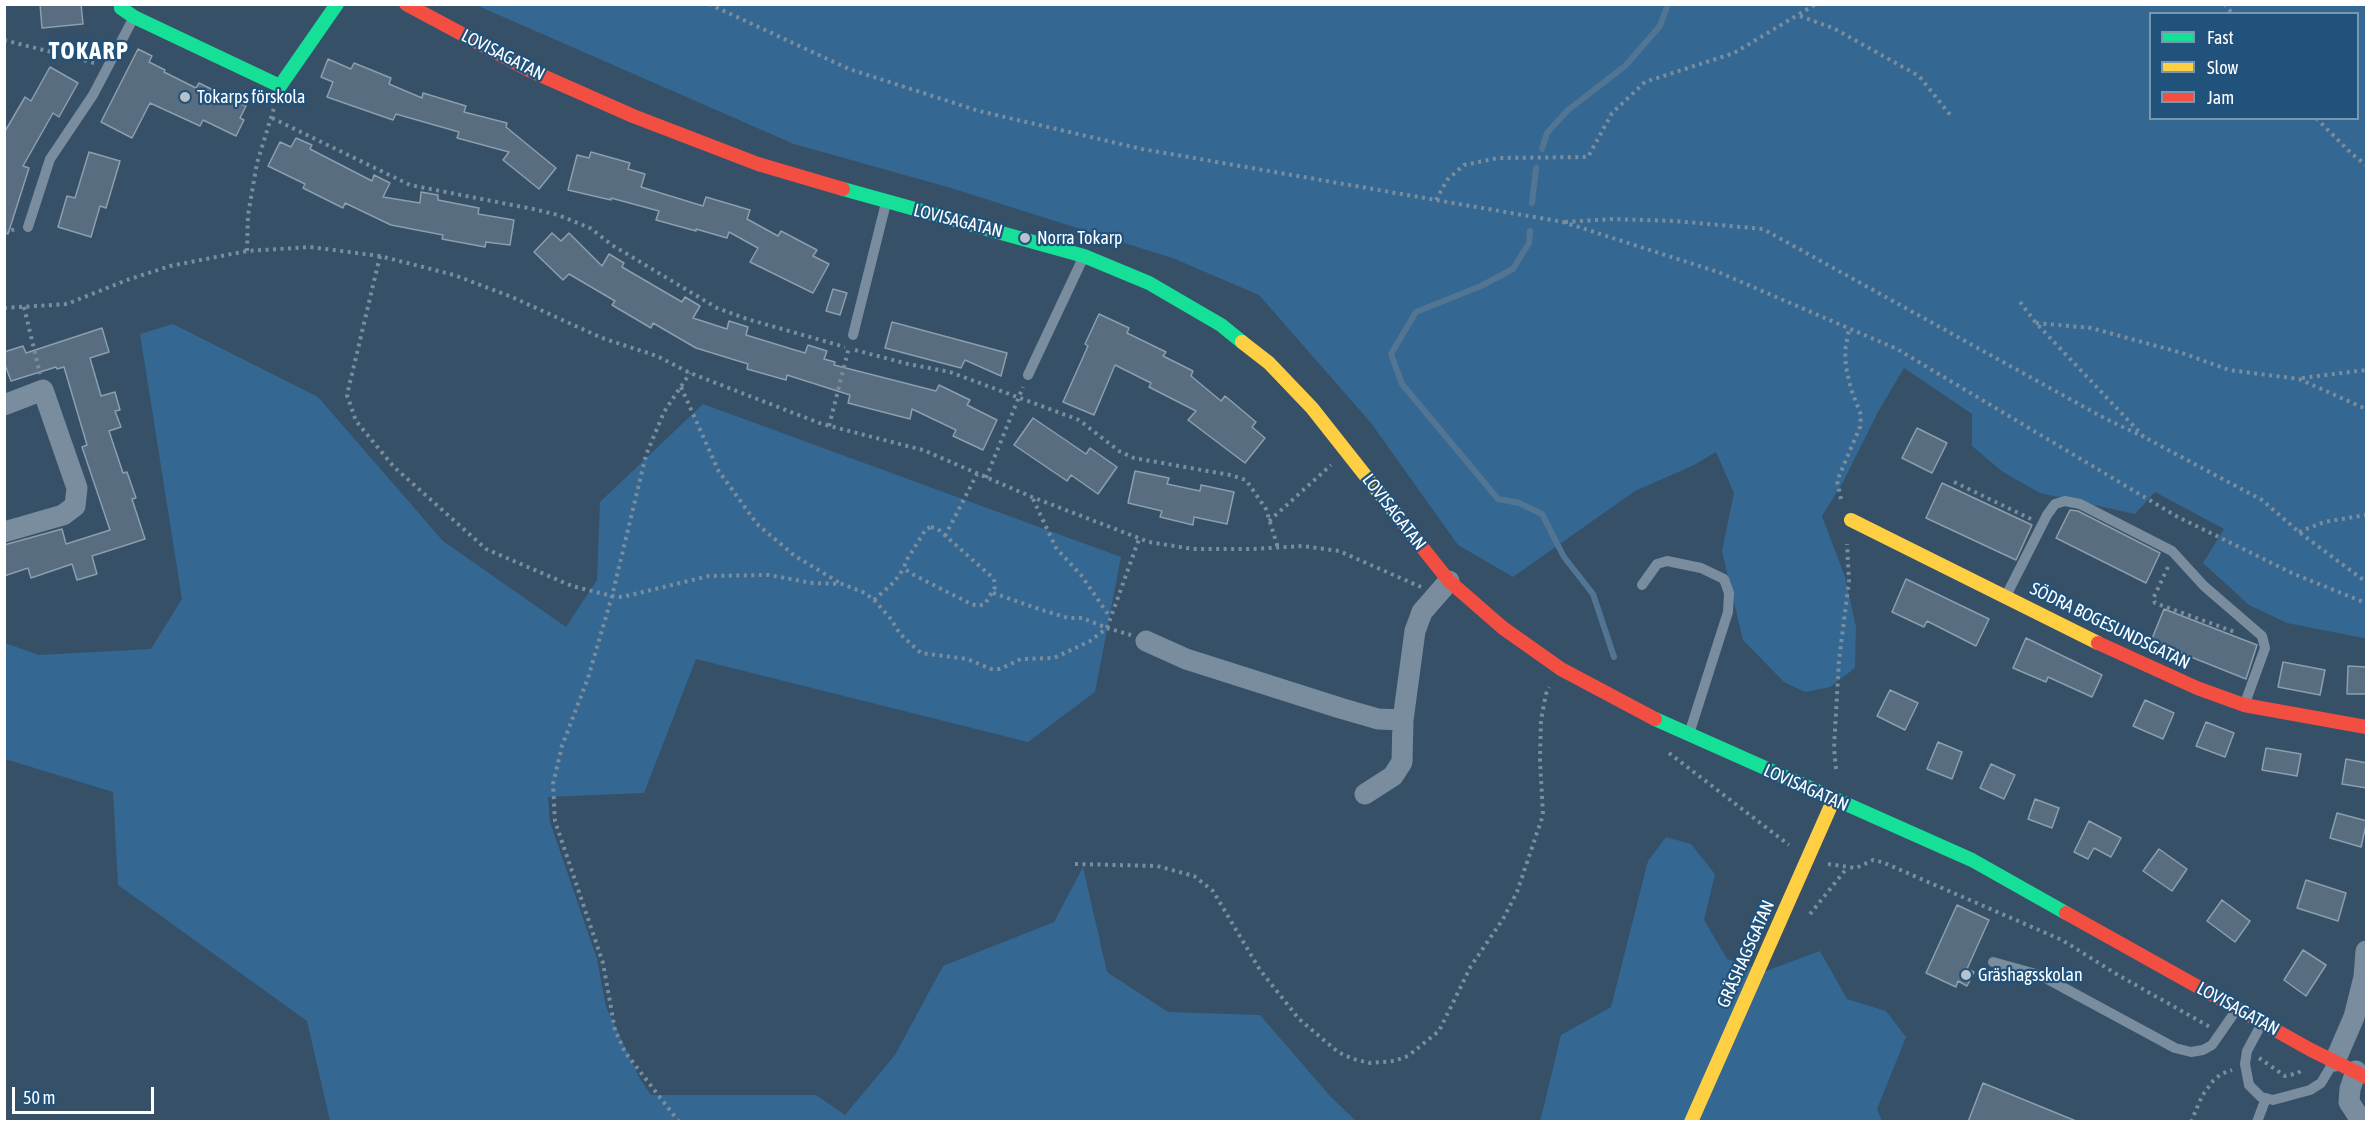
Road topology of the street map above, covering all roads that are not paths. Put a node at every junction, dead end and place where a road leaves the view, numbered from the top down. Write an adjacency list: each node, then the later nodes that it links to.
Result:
1 (122, 4): 4 (street)
2 (337, 4): 4 (street)
3 (406, 4): 5 (street, LOVISAGATAN)
4 (134, 17): 6 (lane)
5 (886, 202): 7 (street, LOVISAGATAN); 8 (lane)
6 (28, 227)
7 (1084, 256): 9 (lane); 14 (street, LOVISAGATAN)
8 (853, 335)
9 (1028, 375)
10 (4, 405): 12 (street)
11 (1851, 520): 15 (street, SÖDRA BOGESUNDSGATAN)
12 (4, 532)
13 (1642, 585): 20 (lane)
14 (1443, 589): 18 (street); 20 (street, LOVISAGATAN)
15 (2006, 596): 17 (street, SÖDRA BOGESUNDSGATAN); 17 (lane)
16 (1146, 641): 18 (street)
17 (2244, 705): 19 (street, SÖDRA BOGESUNDSGATAN)
18 (1403, 720): 21 (street)
19 (2367, 727)
20 (1689, 735): 22 (street, LOVISAGATAN)
21 (1365, 794)
22 (1833, 801): 25 (street, LOVISAGATAN); 30 (street, GRÄSHAGSGATAN)
23 (2367, 951): 27 (street)
24 (1993, 962): 25 (lane)
25 (2237, 1009): 26 (street, LOVISAGATAN)
26 (2262, 1022): 27 (street, LOVISAGATAN); 29 (lane)
27 (2335, 1061): 28 (street, LOVISAGATAN); 29 (lane)
28 (2361, 1074): 32 (street)
29 (2266, 1098): 31 (lane)
30 (1691, 1122)
31 (2257, 1122)
32 (2362, 1122)

